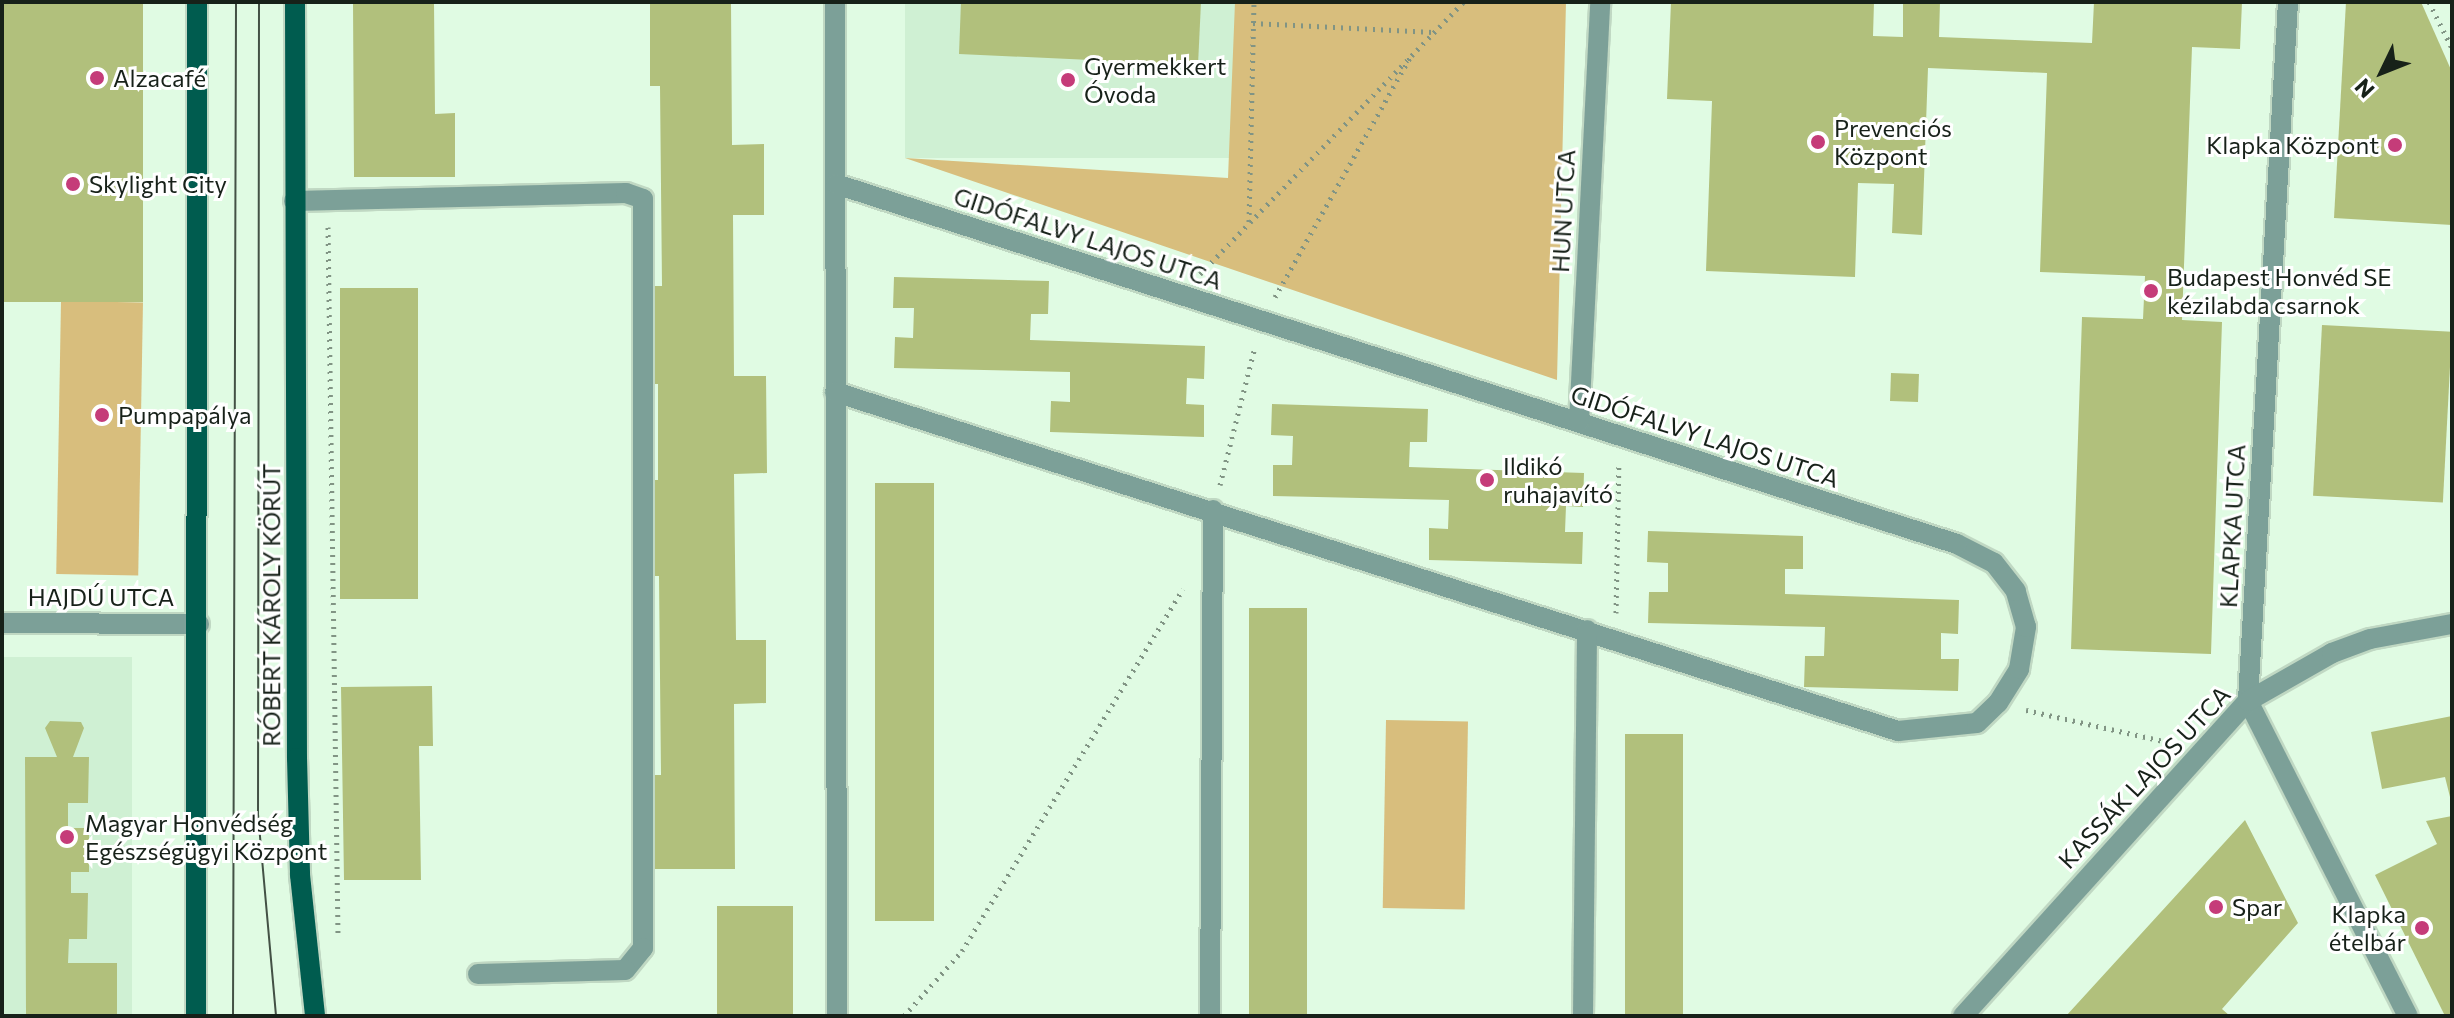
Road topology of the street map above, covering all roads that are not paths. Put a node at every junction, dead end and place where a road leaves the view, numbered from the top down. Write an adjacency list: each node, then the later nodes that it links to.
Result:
1 (197, 2): 12 (main road)
2 (295, 2): 7 (main road, RÓBERT KÁROLY KÖRÚT)
3 (835, 2): 6 (street)
4 (1600, 2): 9 (street, HUN UTCA)
5 (2288, 2): 15 (street, KLAPKA UTCA)
6 (836, 184): 8 (street); 9 (street, GIDÓFALVY LAJOS UTCA)
7 (294, 201): 16 (street); 18 (main road, RÓBERT KÁROLY KÖRÚT)
8 (835, 392): 10 (street, GIDÓFALVY LAJOS UTCA); 19 (street)
9 (1579, 422): 14 (street, GIDÓFALVY LAJOS UTCA)
10 (1213, 510): 14 (street, GIDÓFALVY LAJOS UTCA); 20 (street)
11 (2, 623): 12 (street, HAJDÚ UTCA)
12 (199, 624): 17 (main road)
13 (2452, 624): 15 (street, KASSÁK LAJOS UTCA)
14 (1587, 630): 21 (street)
15 (2248, 701): 22 (street, KASSÁK LAJOS UTCA); 23 (street)
16 (478, 974)
17 (196, 1016)
18 (315, 1016)
19 (837, 1016)
20 (1210, 1016)
21 (1583, 1016)
22 (1963, 1016)
23 (2408, 1016)

